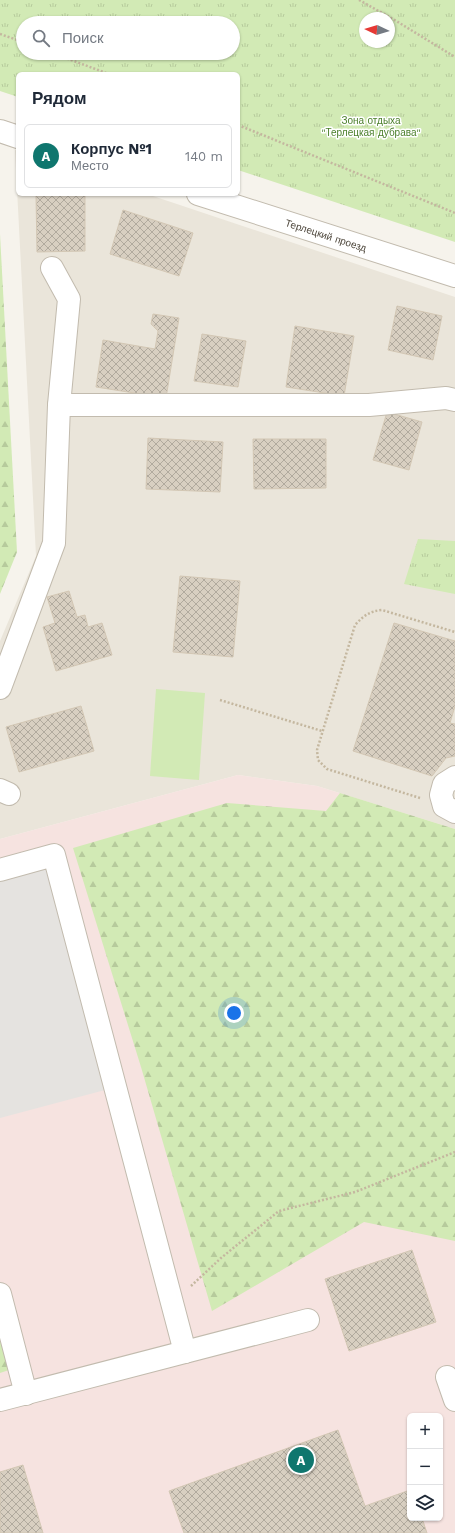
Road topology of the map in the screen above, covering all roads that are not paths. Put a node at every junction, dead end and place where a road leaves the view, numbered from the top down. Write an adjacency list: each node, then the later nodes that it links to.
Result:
1 (0, 131): 2 (street)
2 (16, 136)
3 (204, 196): 5 (street, Терлецкий проезд)
4 (52, 268): 7 (street)
5 (455, 276)
6 (455, 400): 7 (street)
7 (59, 404): 8 (street)
8 (0, 688)
9 (455, 778): 10 (street)
10 (450, 809)
11 (0, 870): 14 (street)
12 (0, 1294): 16 (street)
13 (308, 1320): 14 (street)
14 (185, 1352): 16 (street)
15 (447, 1377): 18 (street)
16 (26, 1394): 17 (street)
17 (0, 1400)
18 (455, 1400)

